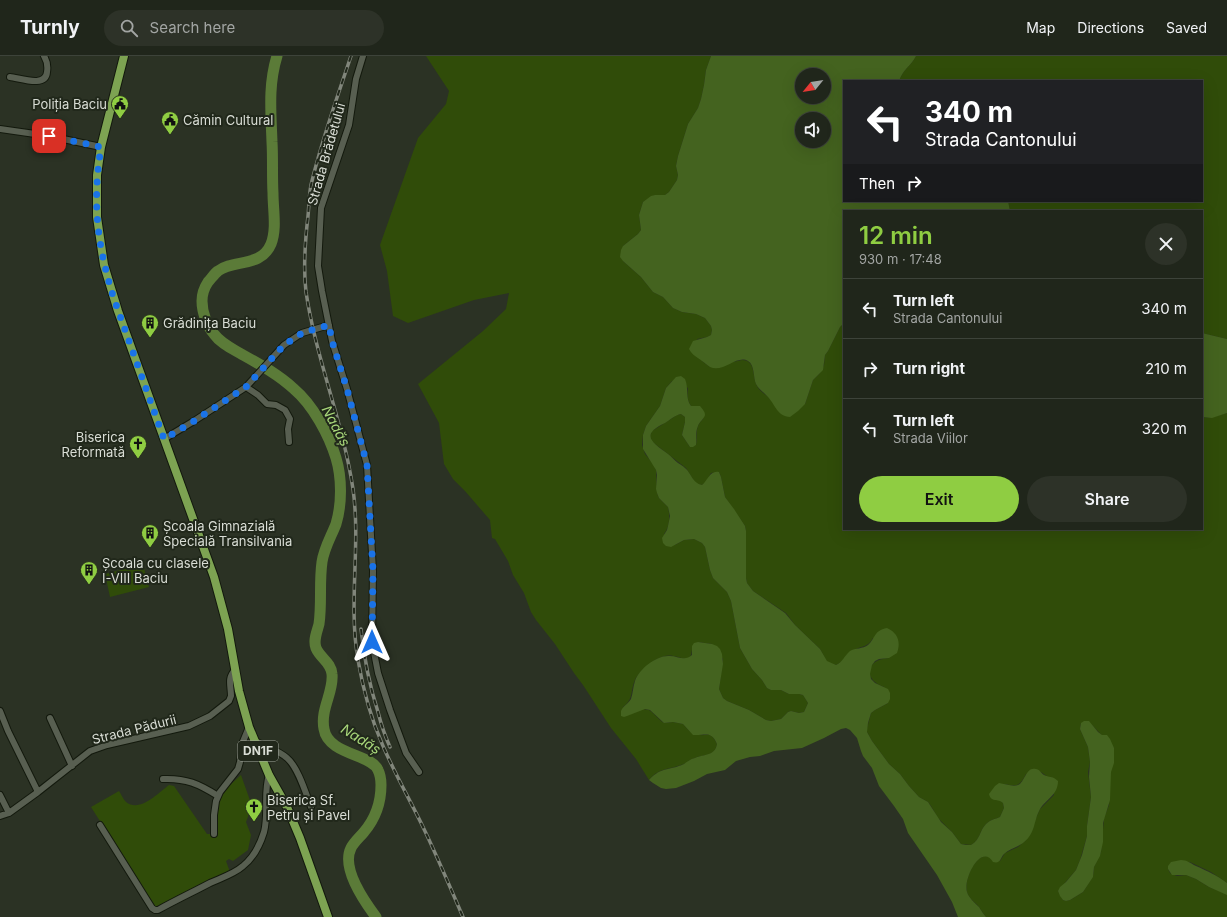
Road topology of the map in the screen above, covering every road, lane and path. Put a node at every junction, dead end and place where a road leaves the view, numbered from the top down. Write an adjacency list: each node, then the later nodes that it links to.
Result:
1 (44, 56): 4 (street)
2 (124, 56): 6 (main road, DN1F)
3 (363, 56): 7 (street, Strada Brădetului)
4 (10, 77)
5 (0, 129): 6 (street)
6 (101, 147): 9 (main road, DN1F)
7 (329, 325): 8 (street); 17 (street, Strada Brădetului)
8 (246, 387): 9 (street); 10 (street)
9 (164, 439): 11 (main road, DN1F)
10 (289, 442)
11 (235, 670): 14 (main road, DN1F); 16 (street, Strada Pădurii)
12 (0, 711): 20 (street)
13 (50, 718): 16 (street)
14 (249, 728): 15 (main road, DN1F); 22 (street)
15 (254, 740): 18 (main road, DN1F); 23 (street)
16 (72, 766): 20 (street, Strada Pădurii)
17 (419, 772)
18 (269, 775): 28 (street); 30 (main road, DN1F)
19 (163, 779): 22 (street)
20 (38, 792): 24 (street, Strada Pădurii)
21 (0, 795): 24 (street)
22 (218, 796): 27 (street)
23 (311, 807)
24 (9, 813): 25 (street, Strada Pădurii)
25 (0, 816)
26 (100, 824): 28 (street)
27 (214, 834)
28 (154, 910): 29 (street)
29 (152, 917)
30 (328, 917)

